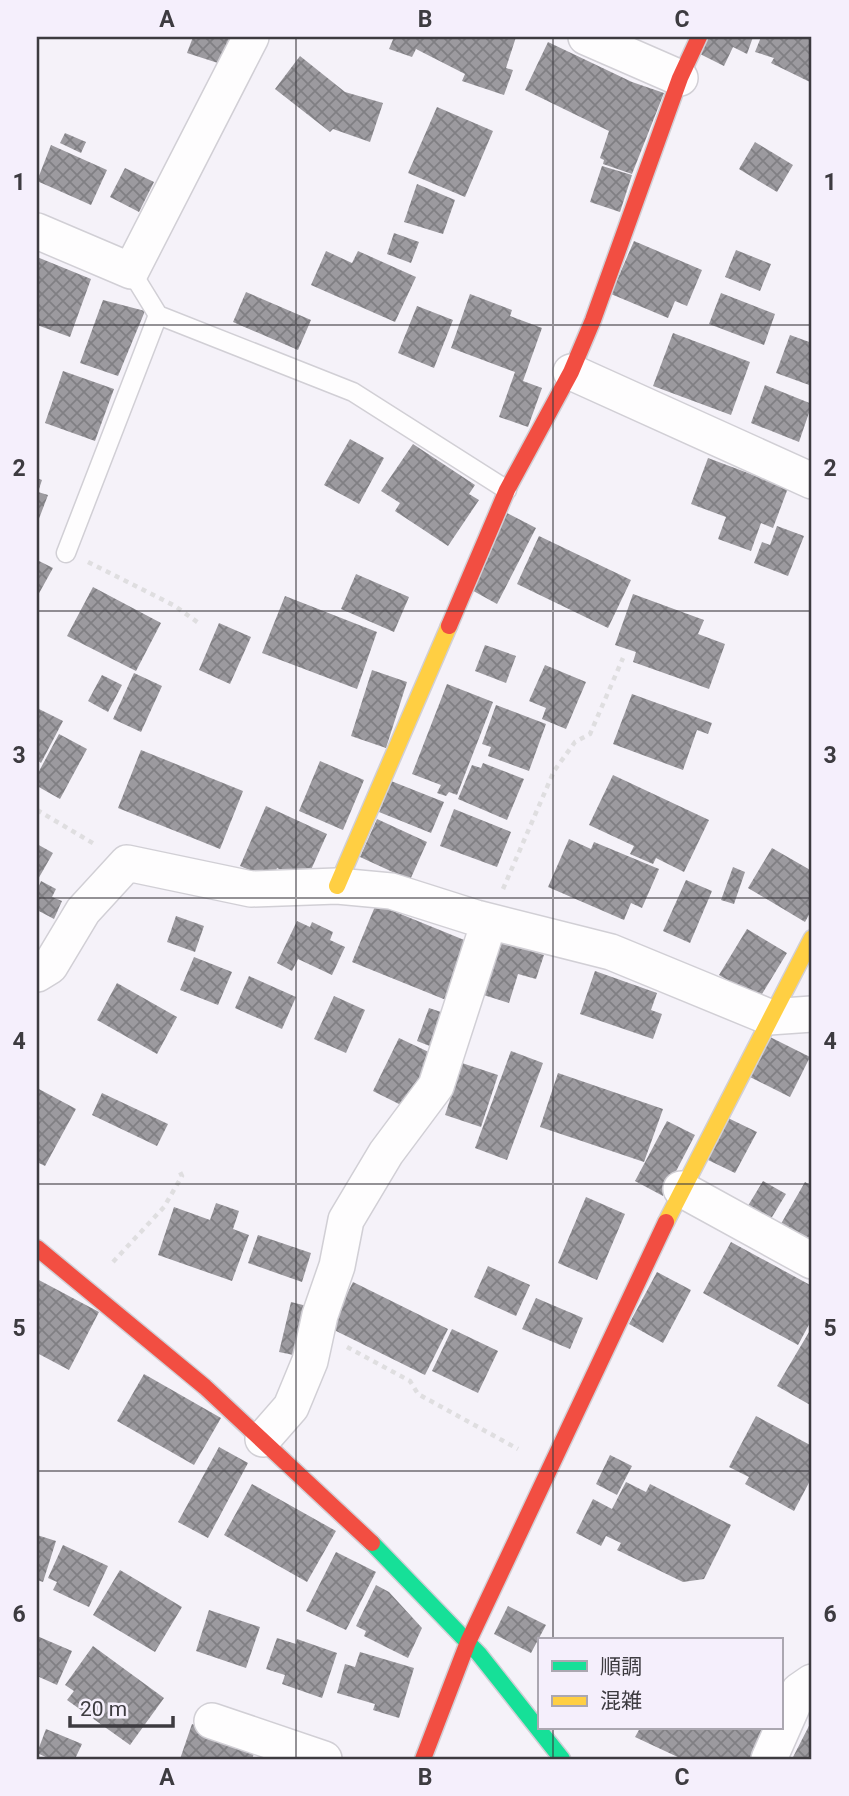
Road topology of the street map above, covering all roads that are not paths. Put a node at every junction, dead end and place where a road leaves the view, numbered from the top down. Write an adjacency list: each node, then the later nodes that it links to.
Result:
1 (251, 37): 6 (street)
2 (586, 37): 4 (street)
3 (699, 37): 4 (street)
4 (680, 78): 8 (street)
5 (37, 231): 6 (street)
6 (131, 271): 7 (lane)
7 (158, 315): 10 (lane); 11 (lane)
8 (571, 372): 9 (street); 10 (street)
9 (812, 481)
10 (508, 489): 12 (street)
11 (66, 553)
12 (337, 886): 13 (street); 15 (street)
13 (489, 922): 17 (street); 21 (street)
14 (812, 938): 17 (street)
15 (37, 974)
16 (812, 1014): 17 (street)
17 (769, 1017): 18 (street)
18 (681, 1189): 20 (street); 22 (street)
19 (37, 1248): 21 (street)
20 (812, 1261)
21 (264, 1440): 22 (street)
22 (468, 1642): 25 (street); 30 (street)
23 (812, 1682): 27 (street)
24 (212, 1721): 29 (street)
25 (538, 1729)
26 (539, 1730): 31 (street)
27 (782, 1730)
28 (782, 1730): 32 (street)
29 (324, 1759)
30 (423, 1759)
31 (562, 1759)
32 (769, 1759)

